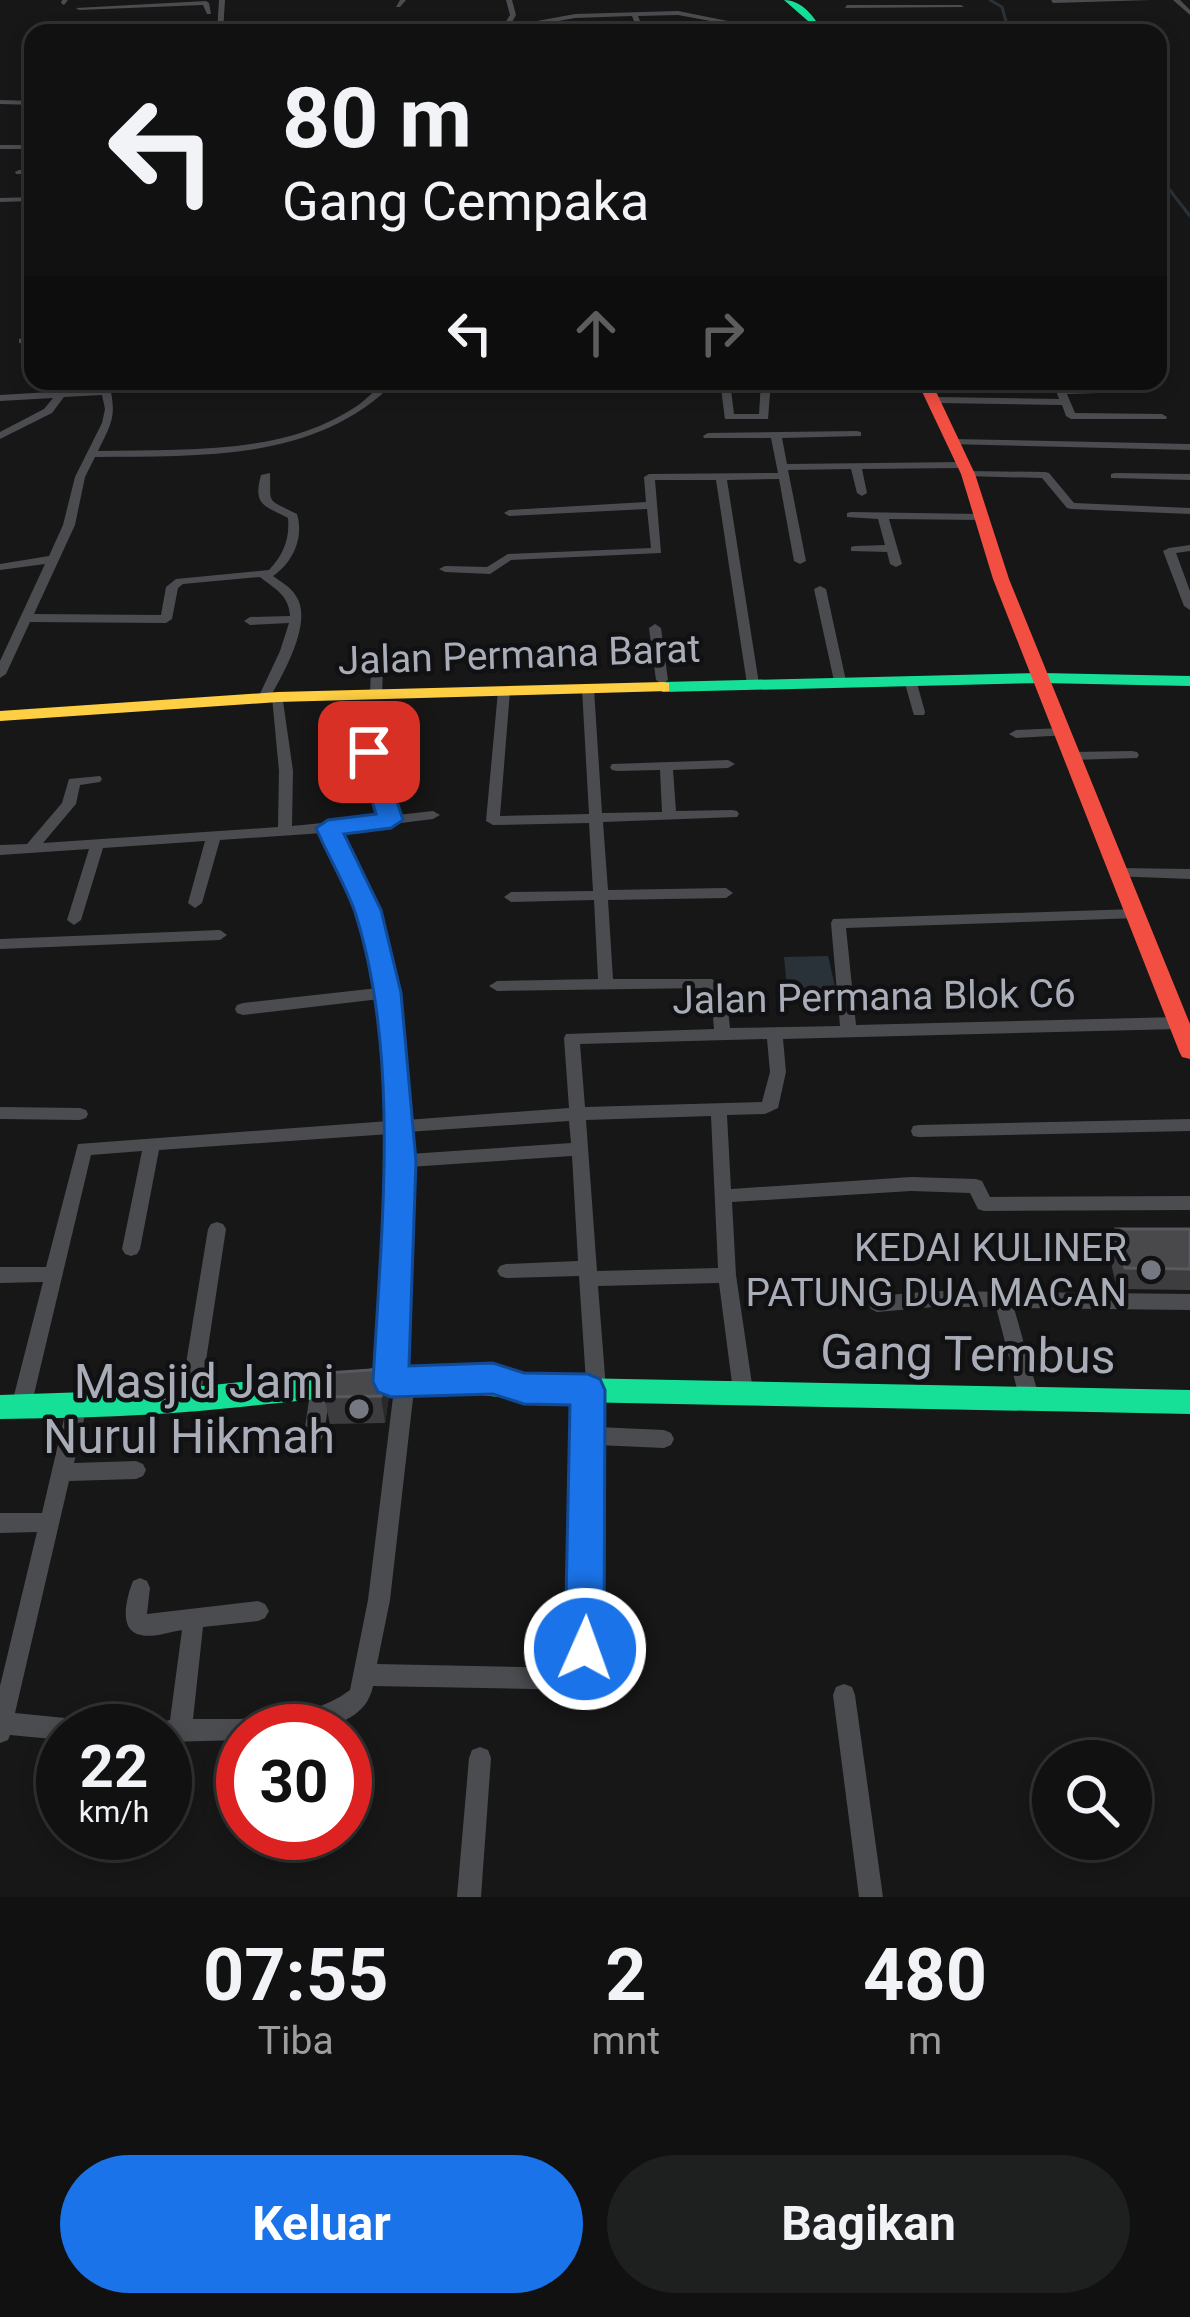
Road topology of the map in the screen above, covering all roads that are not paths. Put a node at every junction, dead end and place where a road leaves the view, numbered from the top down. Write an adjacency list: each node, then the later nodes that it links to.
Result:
1 (222, 0): 12 (street)
2 (788, 0): 21 (street)
3 (926, 0): 11 (street)
4 (1149, 0): 8 (street)
5 (1176, 0): 13 (street)
6 (869, 1): 9 (street); 11 (street)
7 (1053, 1): 8 (street)
8 (1098, 1)
9 (845, 4): 11 (street)
10 (79, 8): 12 (street)
11 (916, 8)
12 (221, 13): 16 (street)
13 (1190, 13)
14 (635, 16): 15 (street); 19 (street); 20 (street)
15 (605, 17): 17 (street); 18 (street)
16 (220, 24)
17 (540, 24)
18 (609, 24)
19 (638, 24)
20 (735, 24)
21 (814, 24)
22 (19, 172): 23 (street)
23 (24, 172)
24 (87, 390): 31 (street)
25 (105, 390): 41 (street)
26 (381, 390): 41 (street)
27 (726, 390): 28 (street)
28 (766, 390)
29 (1062, 390): 33 (street)
30 (930, 391): 33 (street); 39 (street)
31 (60, 396): 32 (street); 37 (street)
32 (0, 398)
33 (1064, 402): 34 (street)
34 (1162, 417)
35 (856, 434): 36 (street)
36 (776, 435): 38 (street); 44 (street)
37 (0, 436)
38 (708, 436)
39 (953, 442): 40 (street); 43 (street)
40 (1185, 447): 46 (street)
41 (93, 454): 59 (street)
42 (856, 466): 43 (street); 44 (street); 49 (street)
43 (965, 470): 51 (street); 55 (street)
44 (784, 472): 47 (street); 60 (street)
45 (266, 475): 64 (street)
46 (1190, 475): 48 (street)
47 (721, 476): 50 (street); 79 (street)
48 (1115, 476)
49 (862, 493)
50 (652, 506): 52 (street); 63 (street)
51 (1190, 512)
52 (508, 513)
53 (851, 515): 54 (street)
54 (882, 515): 55 (street); 57 (street)
55 (980, 517): 74 (street)
56 (855, 548): 57 (street)
57 (892, 548): 61 (street)
58 (1190, 548): 65 (street)
59 (53, 559): 62 (street); 68 (street)
60 (800, 561)
61 (896, 564)
62 (0, 567)
63 (445, 569)
64 (264, 575): 68 (street); 69 (street)
65 (1185, 581): 67 (street)
66 (820, 589): 77 (street)
67 (1190, 606)
68 (27, 618): 73 (street)
69 (295, 619): 70 (street); 83 (street)
70 (250, 621)
71 (655, 628): 78 (street)
72 (377, 667): 82 (street)
73 (0, 674)
74 (1041, 678): 75 (street, Jalan Permana Barat); 76 (street, Jalan Permana Barat); 86 (street)
75 (910, 680): 77 (street, Jalan Permana Barat); 84 (street)
76 (1190, 681)
77 (840, 682): 79 (street, Jalan Permana Barat)
78 (663, 683): 79 (street, Jalan Permana Barat); 80 (street, Jalan Permana Barat)
79 (752, 684)
80 (588, 689): 81 (street, Jalan Permana Barat); 98 (street)
81 (504, 691): 82 (street, Jalan Permana Barat); 98 (street)
82 (376, 694): 83 (street, Jalan Permana Barat)
83 (271, 698): 85 (street, Jalan Permana Barat); 100 (street)
84 (919, 712)
85 (0, 716)
86 (1063, 732): 87 (street); 90 (street)
87 (1016, 734)
88 (369, 752): 99 (street)
89 (1132, 754): 90 (street)
90 (1072, 756): 106 (street)
91 (728, 764): 93 (street)
92 (617, 766): 93 (street)
93 (666, 766): 97 (street)
94 (95, 779): 104 (street)
95 (732, 814): 97 (street)
96 (433, 815): 99 (street)
97 (669, 816): 98 (street)
98 (595, 818): 109 (street)
99 (391, 820): 101 (street)
100 (285, 828): 101 (street); 102 (street)
101 (328, 828): 118 (street)
102 (214, 835): 103 (street); 111 (street)
103 (98, 845): 104 (street); 113 (street)
104 (31, 848): 105 (street)
105 (0, 850)
106 (1116, 873): 107 (street); 112 (street)
107 (1190, 874)
108 (726, 893): 109 (street)
109 (599, 895): 110 (street); 116 (street)
110 (511, 897)
111 (195, 903)
112 (1134, 914): 120 (street); 121 (street)
113 (74, 920)
114 (220, 935): 115 (street)
115 (0, 944)
116 (606, 984): 117 (street); 123 (street)
117 (497, 986)
118 (387, 993): 119 (street); 130 (street)
119 (243, 1010)
120 (1179, 1022): 121 (street, Jalan Permana Blok C6); 124 (street)
121 (849, 1032): 122 (street, Jalan Permana Blok C6)
122 (775, 1034): 123 (street, Jalan Permana Blok C6); 125 (street)
123 (723, 1036): 128 (street, Jalan Permana Blok C6)
124 (1190, 1051)
125 (719, 1111): 128 (street); 135 (street)
126 (0, 1113): 127 (street)
127 (80, 1114)
128 (574, 1114): 130 (street); 133 (street)
129 (1190, 1125): 131 (street)
130 (399, 1129): 132 (street); 134 (street)
131 (919, 1131)
132 (152, 1144): 138 (street); 140 (street)
133 (576, 1149): 134 (street); 141 (street)
134 (401, 1161): 147 (street)
135 (723, 1196): 136 (street); 143 (street)
136 (1190, 1203)
137 (217, 1229): 152 (street)
138 (131, 1250)
139 (506, 1271): 141 (street)
140 (54, 1274): 142 (street); 155 (street)
141 (587, 1274): 143 (street); 149 (street)
142 (0, 1275)
143 (727, 1275): 150 (street)
144 (1003, 1301): 145 (street); 146 (street); 151 (street)
145 (1190, 1302)
146 (877, 1304)
147 (398, 1381): 148 (street, Gang Tembus); 149 (street, Gang Tembus); 166 (street)
148 (321, 1387): 152 (street, Gang Tembus); 156 (street)
149 (592, 1390): 150 (street, Gang Tembus); 157 (street)
150 (743, 1390): 151 (street, Gang Tembus)
151 (1029, 1397): 153 (street, Gang Tembus)
152 (190, 1400): 154 (street, Gang Tembus)
153 (1190, 1402)
154 (77, 1406): 155 (street, Gang Tembus); 160 (street)
155 (10, 1407)
156 (314, 1434)
157 (589, 1436): 158 (street); 166 (street)
158 (664, 1438)
159 (136, 1470): 160 (street)
160 (62, 1472): 161 (street)
161 (50, 1522): 162 (street); 169 (street)
162 (0, 1523)
163 (140, 1588): 165 (street)
164 (257, 1611): 165 (street)
165 (194, 1618): 168 (street)
166 (365, 1675): 171 (street)
167 (844, 1695): 174 (street)
168 (178, 1704)
169 (1, 1726): 170 (street)
170 (36, 1728)
171 (192, 1730)
172 (480, 1758): 173 (street)
173 (469, 1897)
174 (871, 1897)

